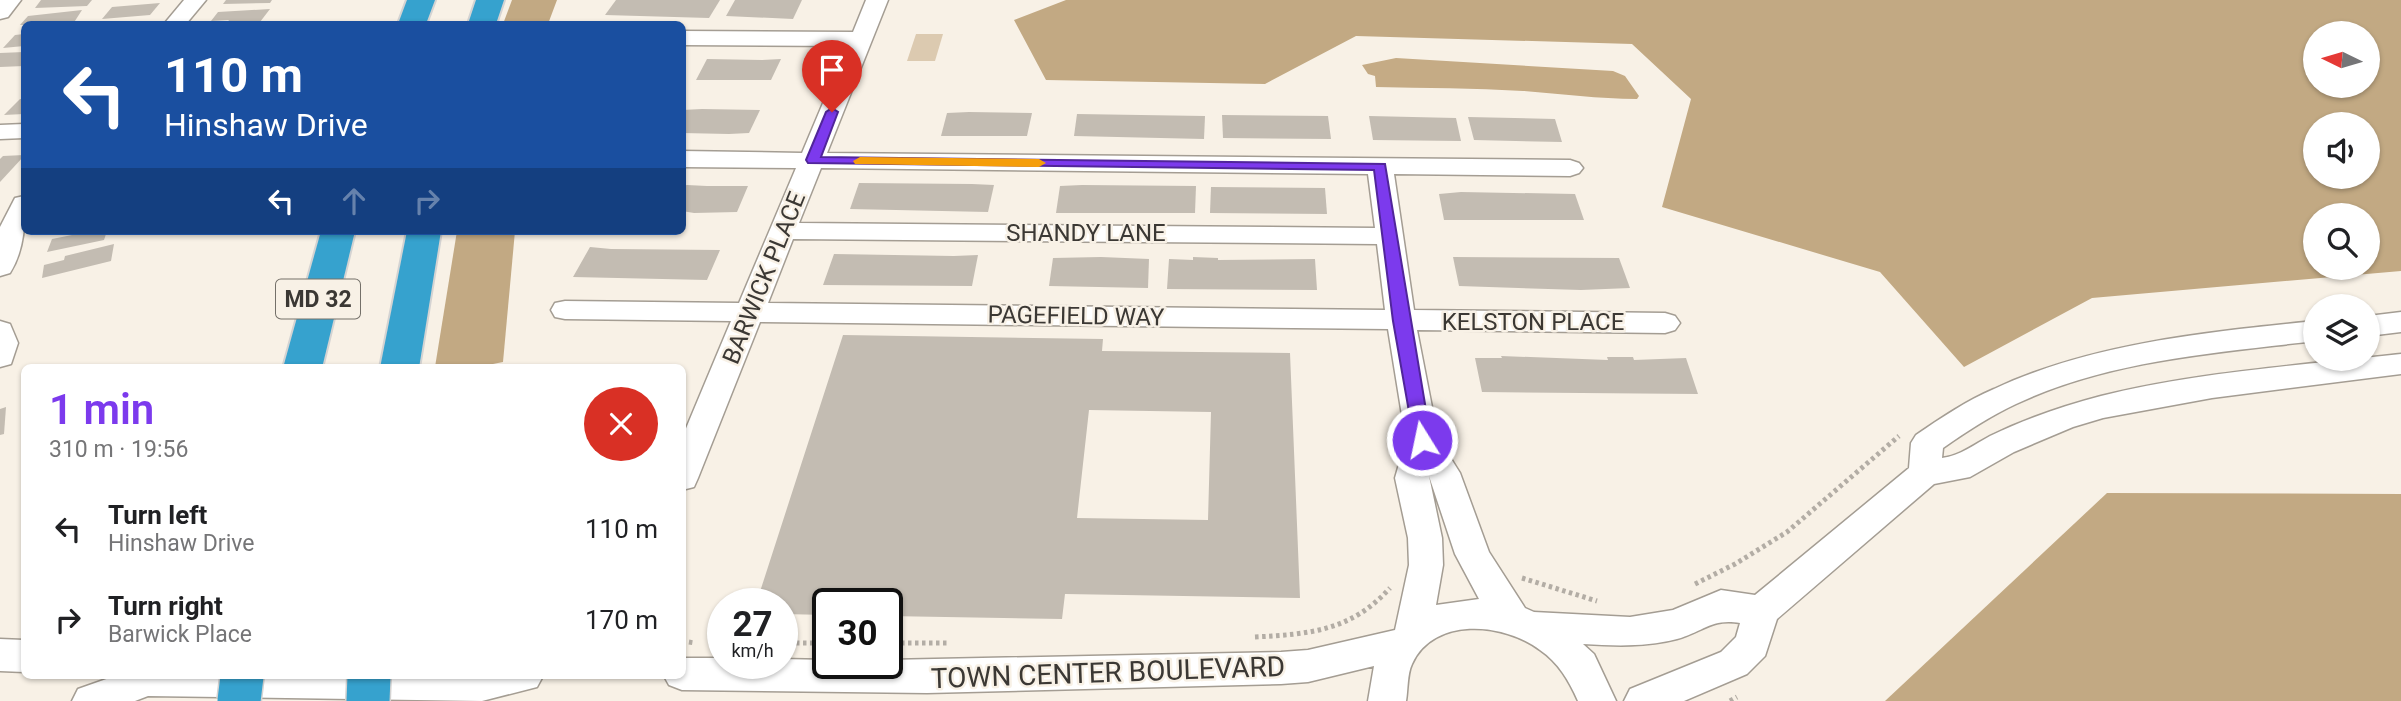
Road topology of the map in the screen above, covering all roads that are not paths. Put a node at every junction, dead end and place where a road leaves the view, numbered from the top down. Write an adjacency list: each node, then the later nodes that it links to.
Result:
1 (10, 0): 6 (street)
2 (195, 0): 7 (street)
3 (421, 0): 8 (highway)
4 (490, 0): 9 (highway)
5 (877, 0): 11 (street, BARWICK PLACE)
6 (0, 12)
7 (178, 21)
8 (413, 21)
9 (483, 21)
10 (686, 38): 11 (street)
11 (861, 39): 15 (street, BARWICK PLACE)
12 (21, 131): 13 (street)
13 (0, 132)
14 (686, 159): 15 (street)
15 (813, 160): 16 (street); 19 (street, BARWICK PLACE)
16 (1380, 166): 17 (street); 22 (street)
17 (1570, 168)
18 (21, 210): 23 (street)
19 (784, 231): 22 (street, SHANDY LANE); 25 (street, BARWICK PLACE)
20 (337, 235): 33 (highway, MD 32)
21 (423, 235): 34 (highway)
22 (1389, 236): 26 (street)
23 (2, 250)
24 (565, 310): 25 (street, PAGEFIELD WAY)
25 (751, 311): 26 (street, PAGEFIELD WAY); 37 (street, BARWICK PLACE)
26 (1401, 321): 28 (street, KELSTON PLACE); 36 (street)
27 (2401, 322): 29 (street)
28 (1665, 323)
29 (2380, 325)
30 (0, 331): 32 (street)
31 (2303, 332): 38 (street)
32 (0, 356)
33 (303, 364)
34 (400, 364)
35 (2401, 364): 38 (street)
36 (1422, 440): 40 (street); 41 (street)
37 (686, 468)
38 (1925, 473): 39 (street)
39 (1761, 611): 40 (street, TOWN CENTER BOULEVARD); 57 (street)
40 (1523, 622): 41 (street, TOWN CENTER BOULEVARD); 56 (street, TOWN CENTER BOULEVARD)
41 (1409, 639): 44 (street, TOWN CENTER BOULEVARD); 55 (street)
42 (0, 655): 43 (street)
43 (21, 656)
44 (686, 674)
45 (141, 679): 51 (street)
46 (179, 679): 50 (street)
47 (243, 679): 52 (highway, bridge)
48 (369, 679): 53 (highway, bridge)
49 (510, 679): 50 (street)
50 (471, 687): 54 (street)
51 (92, 701)
52 (239, 701)
53 (368, 701)
54 (508, 701)
55 (1387, 701)
56 (1597, 701)
57 (1643, 701)

